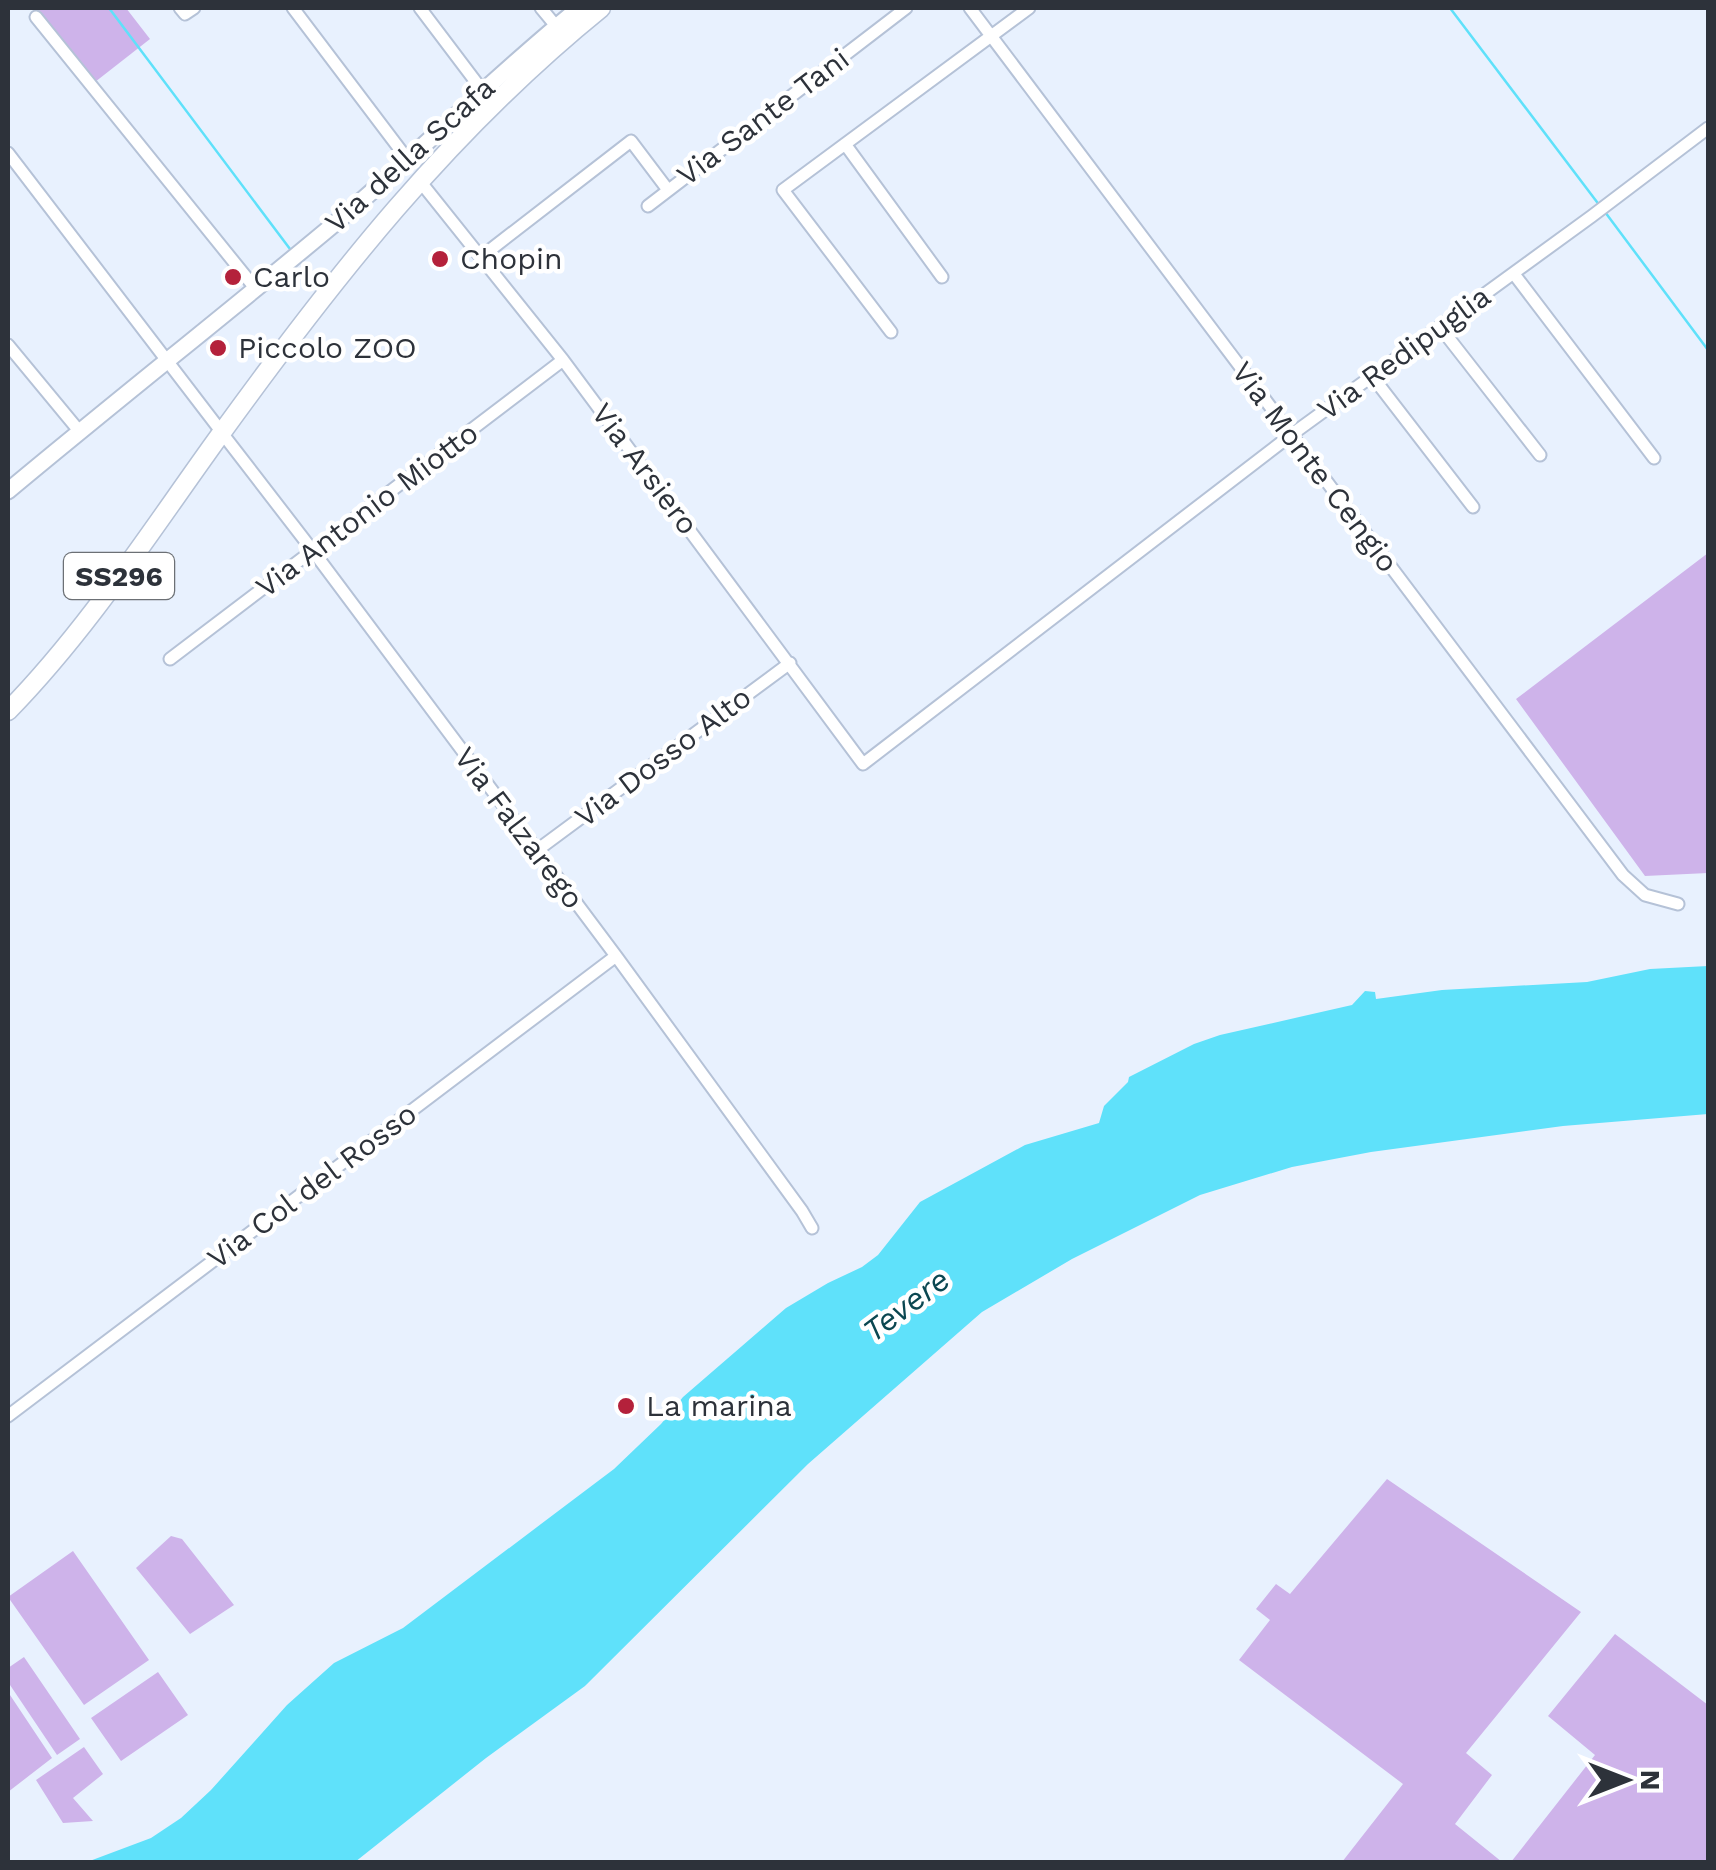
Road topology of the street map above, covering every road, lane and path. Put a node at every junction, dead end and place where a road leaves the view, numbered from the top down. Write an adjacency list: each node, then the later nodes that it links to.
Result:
1 (180, 8): 2 (street)
2 (194, 8)
3 (293, 8): 18 (street)
4 (420, 8): 14 (street)
5 (541, 8): 12 (street)
6 (579, 8): 12 (street, Via della Scafa)
7 (602, 8): 19 (main road, SS296)
8 (906, 8): 20 (street, Via Sante Tani)
9 (970, 8): 13 (street, Via Monte Cengio)
10 (1029, 8): 13 (street)
11 (36, 17): 25 (street)
12 (556, 26): 14 (street, Via della Scafa)
13 (992, 36): 16 (street); 34 (street, Via Monte Cengio)
14 (482, 90): 18 (street, Via della Scafa)
15 (1708, 128): 23 (street, Via Redipuglia)
16 (844, 144): 24 (street); 27 (street)
17 (9, 158): 30 (street, Via Falzarego)
18 (408, 160): 25 (street, Via della Scafa)
19 (419, 180): 22 (street, Via Arsiero); 32 (main road, SS296)
20 (668, 190): 21 (street, Via Sante Tani); 22 (street, Via Sante Tani)
21 (648, 206)
22 (481, 258): 29 (street, Via Arsiero)
23 (1514, 274): 26 (street, Via Redipuglia); 36 (street)
24 (942, 278)
25 (255, 288): 30 (street, Via della Scafa)
26 (1440, 327): 31 (street, Via Redipuglia); 35 (street)
27 (891, 332)
28 (8, 345): 33 (street)
29 (563, 360): 39 (street, Via Antonio Miotto); 41 (street, Via Arsiero)
30 (166, 363): 32 (street, Via Falzarego); 33 (street, Via della Scafa)
31 (1372, 376): 34 (street, Via Redipuglia); 38 (street)
32 (219, 430): 39 (street, Via Falzarego); 42 (main road, SS296)
33 (80, 432): 37 (street, Via della Scafa)
34 (1292, 435): 43 (street, Via Redipuglia); 45 (street, Via Monte Cengio)
35 (1540, 455)
36 (1654, 458)
37 (8, 491)
38 (1473, 506)
39 (313, 551): 40 (street, Via Antonio Miotto); 44 (street, Via Falzarego)
40 (170, 659)
41 (790, 663): 43 (street, Via Arsiero); 44 (street, Via Dosso Alto)
42 (8, 711)
43 (863, 764)
44 (536, 851): 46 (street, Via Falzarego)
45 (1678, 904)
46 (616, 956): 47 (street, Via Falzarego); 48 (street, Via Col del Rosso)
47 (812, 1228)
48 (8, 1416)

